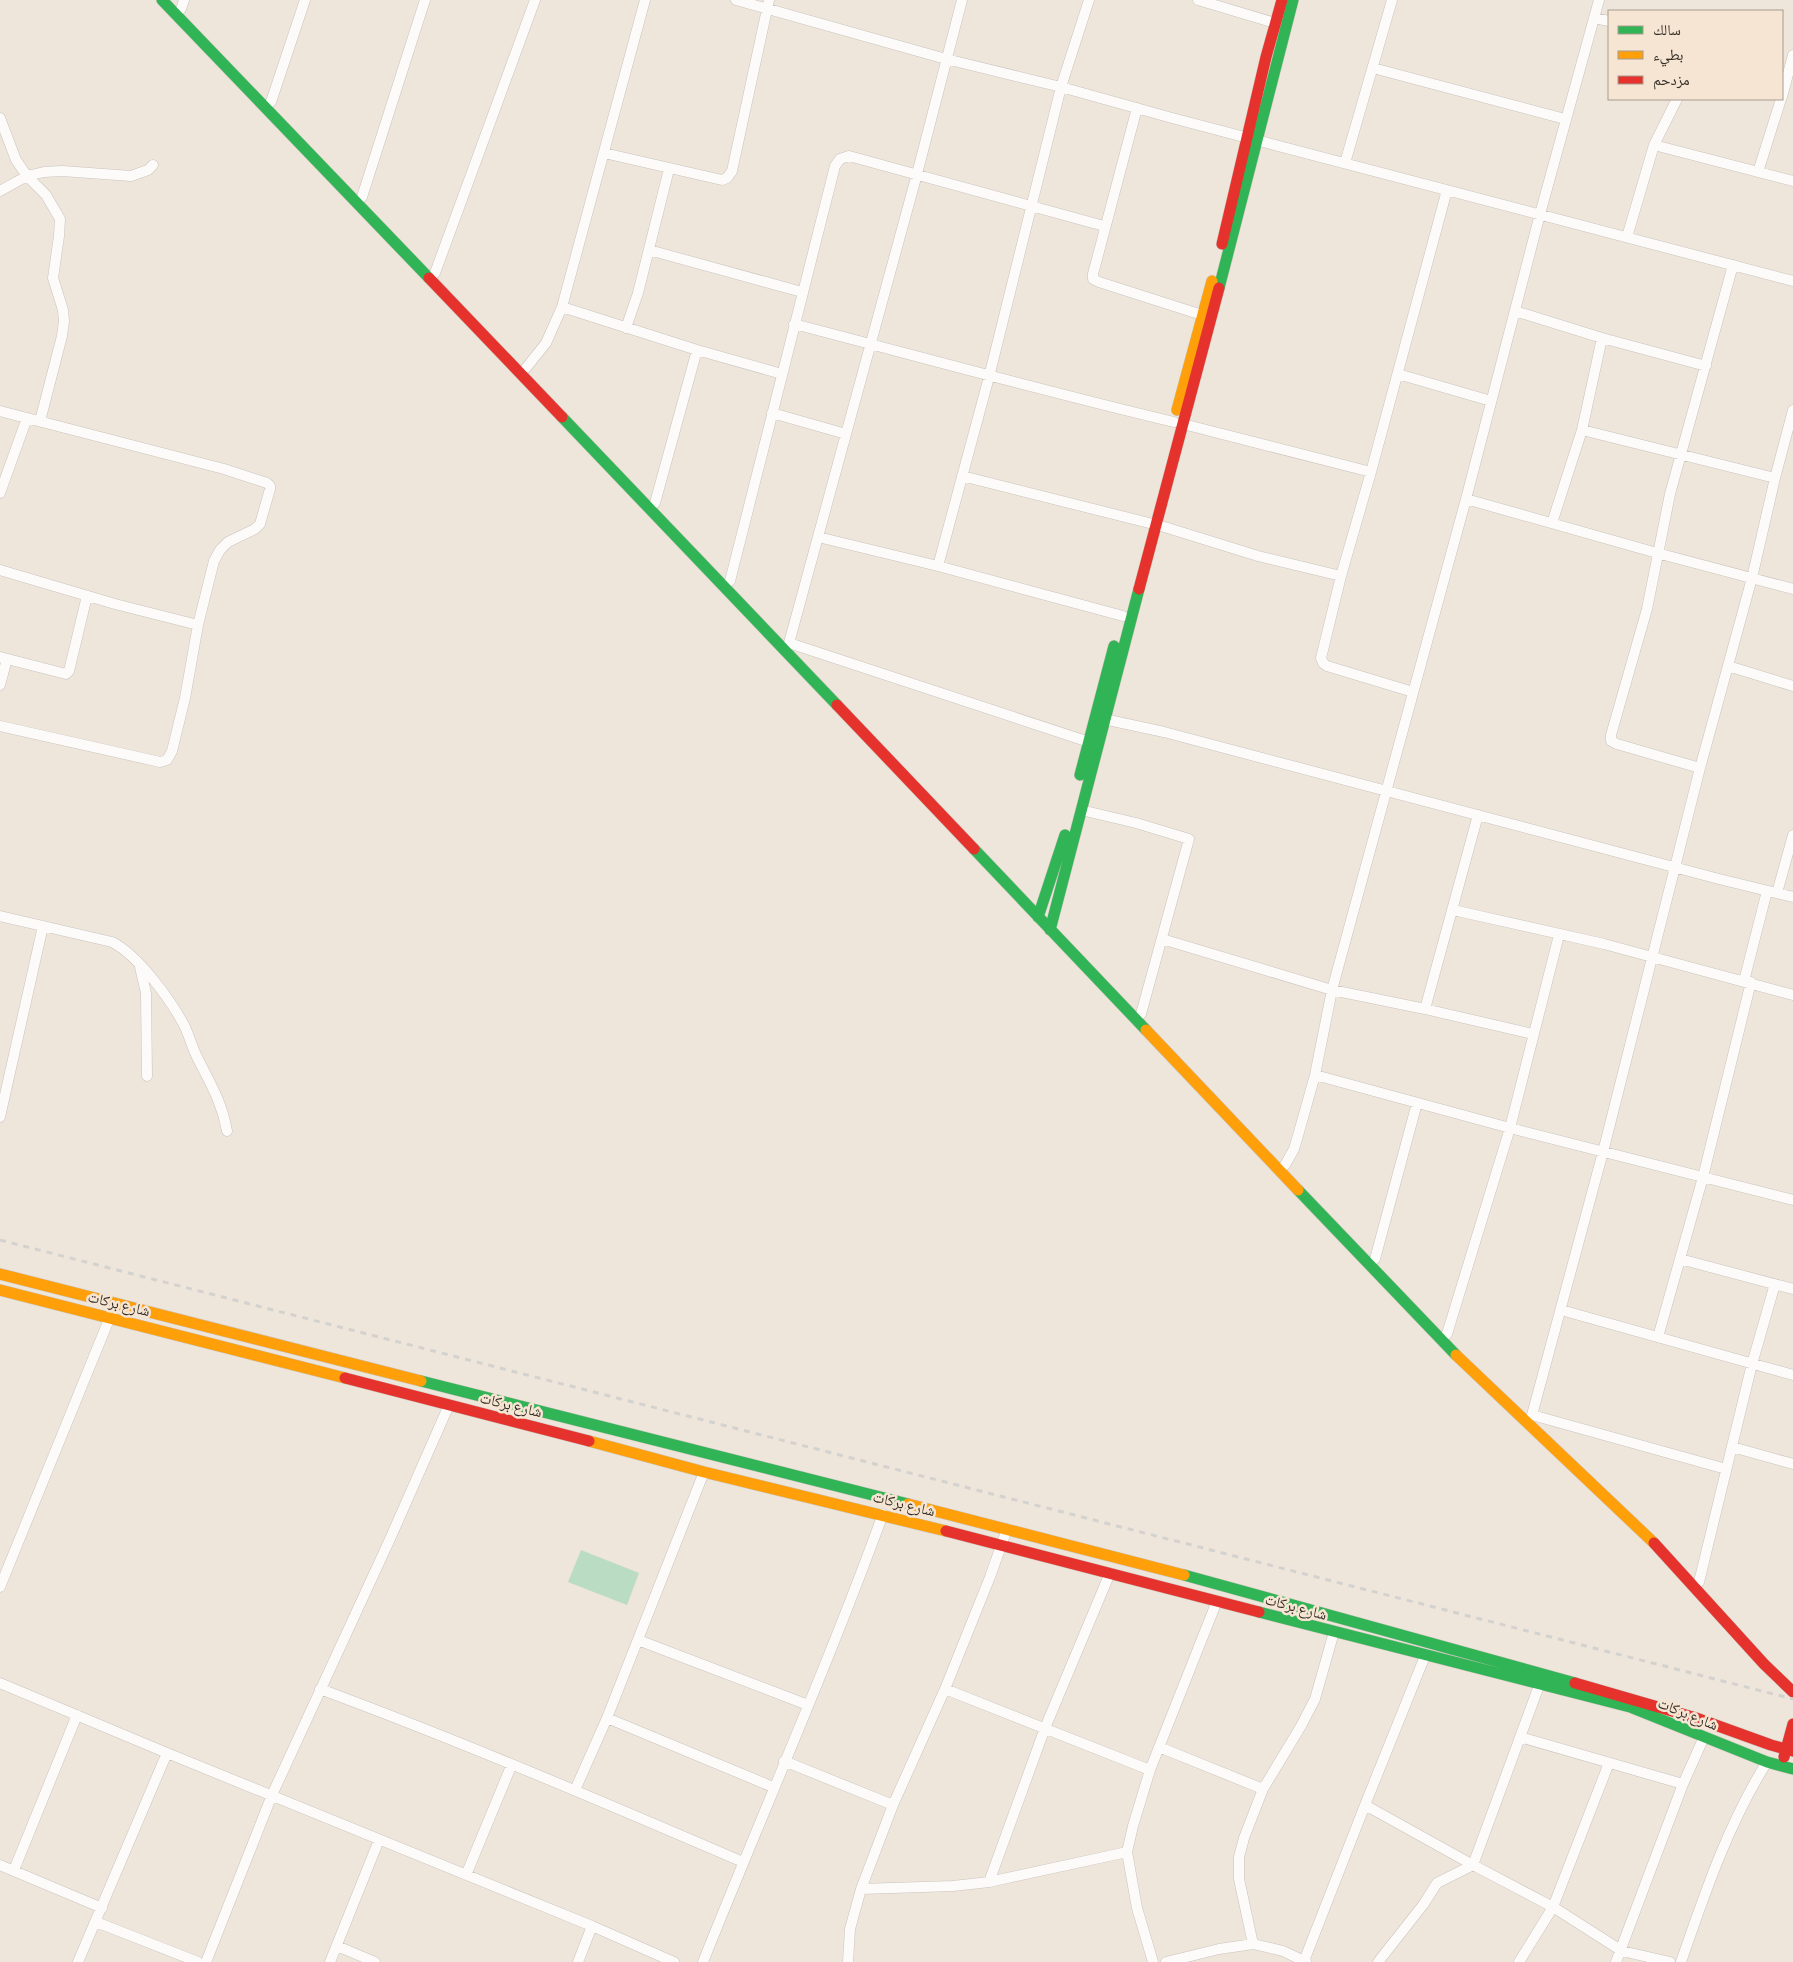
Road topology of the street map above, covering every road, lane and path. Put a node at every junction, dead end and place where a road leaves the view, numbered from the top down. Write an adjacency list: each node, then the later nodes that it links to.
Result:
1 (162, 0): 55 (street)
2 (172, 0): 16 (street)
3 (305, 0): 27 (street)
4 (425, 0): 43 (street)
5 (535, 0): 50 (street)
6 (645, 0): 33 (street)
7 (736, 0): 15 (street)
8 (962, 0): 21 (street)
9 (1089, 0): 23 (street)
10 (1198, 0): 19 (street)
11 (1282, 0): 19 (street)
12 (1294, 0): 31 (street)
13 (1392, 0): 22 (street)
14 (1599, 0): 17 (street)
15 (768, 4): 21 (street); 36 (street)
16 (183, 5): 27 (street)
17 (1594, 18): 18 (street); 30 (street)
18 (1608, 21)
19 (1275, 23): 31 (street)
20 (1789, 58): 24 (street)
21 (946, 59): 23 (street); 38 (street)
22 (1373, 68): 30 (street); 34 (street)
23 (1061, 87): 28 (street); 44 (street)
24 (1783, 92)
25 (1677, 100): 32 (street)
26 (1781, 100): 37 (street)
27 (271, 102): 43 (street)
28 (1137, 108): 31 (street); 46 (street)
29 (0, 118): 39 (street)
30 (1565, 119): 45 (street)
31 (1253, 139): 34 (street); 56 (street); 73 (street)
32 (1654, 145): 37 (street); 47 (street)
33 (604, 153): 36 (street); 53 (street)
34 (1345, 163): 41 (street)
35 (153, 165): 39 (street)
36 (669, 169): 48 (street)
37 (1758, 172): 40 (street)
38 (918, 174): 44 (street); 52 (street); 60 (street)
39 (27, 176): 42 (street); 72 (street)
40 (1793, 181)
41 (1446, 190): 45 (street); 65 (street)
42 (0, 191)
43 (362, 197): 50 (street)
44 (1031, 206): 46 (street); 66 (street)
45 (1540, 214): 47 (street); 54 (street)
46 (1104, 226): 56 (street)
47 (1627, 237): 49 (street)
48 (649, 250): 52 (street); 58 (street)
49 (1733, 265): 51 (street); 62 (street)
50 (435, 273): 55 (street)
51 (1793, 281)
52 (802, 292): 57 (street)
53 (562, 307): 58 (street); 63 (street)
54 (1515, 311): 59 (street); 67 (street)
55 (467, 313): 63 (street); 114 (street)
56 (1202, 315): 73 (street)
57 (794, 324): 60 (street); 64 (street)
58 (626, 328): 61 (street)
59 (1602, 338): 62 (street); 74 (street)
60 (871, 344): 66 (street); 75 (street)
61 (697, 350): 64 (street); 82 (street)
62 (1706, 366): 76 (street)
63 (526, 368): 82 (street)
64 (782, 374): 70 (street)
65 (1398, 374): 67 (street); 77 (street)
66 (989, 376): 73 (street); 78 (street)
67 (1491, 401): 81 (street)
68 (1793, 410): 79 (street)
69 (0, 411): 71 (street)
70 (772, 413): 75 (street); 91 (street)
71 (27, 418): 72 (street); 80 (street)
72 (40, 421): 95 (street)
73 (1179, 423): 77 (street); 84 (street)
74 (1582, 430): 76 (street); 83 (street)
75 (846, 434): 85 (street)
76 (1682, 454): 79 (street); 86 (street)
77 (1371, 472): 89 (street)
78 (962, 476): 84 (street); 87 (street)
79 (1775, 478): 90 (street)
80 (0, 493)
81 (1466, 499): 83 (street); 101 (street)
82 (655, 503): 91 (street)
83 (1552, 523): 86 (street)
84 (1153, 524): 89 (street); 94 (street); 102 (street)
85 (818, 537): 87 (street); 96 (street)
86 (1657, 553): 90 (street); 105 (street)
87 (938, 566): 94 (street)
88 (0, 570): 93 (street)
89 (1341, 576): 101 (street)
90 (1752, 578): 92 (street); 98 (street)
91 (730, 581): 96 (street)
92 (1793, 589)
93 (87, 596): 95 (street); 97 (street)
94 (1123, 616): 102 (street)
95 (198, 625): 103 (street)
96 (789, 643): 104 (street); 114 (street)
97 (4, 658): 99 (street)
98 (1728, 666): 100 (street); 105 (street)
99 (0, 685)
100 (1793, 686)
101 (1413, 692): 106 (street)
102 (1100, 718): 104 (street); 106 (street); 107 (street)
103 (0, 726)
104 (1089, 742): 114 (street)
105 (1700, 768): 110 (street)
106 (1386, 791): 108 (street); 123 (street)
107 (1081, 810): 117 (street); 119 (street)
108 (1478, 815): 110 (street); 113 (street)
109 (1793, 835): 111 (street)
110 (1676, 867): 111 (street); 120 (street)
111 (1772, 892): 112 (street); 122 (street)
112 (1793, 897)
113 (1453, 910): 118 (street); 125 (street)
114 (1040, 913): 117 (street)
115 (0, 916): 116 (street)
116 (43, 926): 121 (street); 131 (street)
117 (1052, 926): 126 (street); 153 (street)
118 (1559, 935): 120 (street); 127 (street)
119 (1162, 939): 123 (street); 126 (street)
120 (1654, 957): 122 (street); 134 (street)
121 (139, 964): 129 (street); 133 (street)
122 (1748, 981): 124 (street); 136 (street)
123 (1332, 990): 125 (street); 128 (street)
124 (1793, 995)
125 (1426, 1009): 127 (street)
126 (1141, 1014): 135 (street)
127 (1533, 1034): 132 (street)
128 (1315, 1075): 130 (street); 135 (street)
129 (147, 1076)
130 (1417, 1103): 132 (street); 139 (street)
131 (0, 1117)
132 (1510, 1128): 134 (street); 146 (street)
133 (227, 1131)
134 (1603, 1152): 136 (street); 144 (street)
135 (1286, 1165): 139 (street)
136 (1703, 1177): 137 (street); 138 (street)
137 (1793, 1200)
138 (1680, 1258): 141 (street); 147 (street)
139 (1375, 1259): 146 (street)
140 (0, 1274): 158 (street, شارع بركات)
141 (1775, 1284): 142 (street); 148 (street)
142 (1793, 1289)
143 (0, 1290): 145 (street, شارع بركات)
144 (1561, 1310): 147 (street); 151 (street)
145 (110, 1318): 150 (street, شارع بركات); 162 (street)
146 (1447, 1334): 151 (street)
147 (1658, 1338): 148 (street)
148 (1752, 1364): 149 (street); 152 (street)
149 (1793, 1374)
150 (449, 1405): 156 (street, شارع بركات); 170 (street)
151 (1532, 1415): 153 (street); 155 (street)
152 (1732, 1447): 154 (street); 155 (street)
153 (1562, 1449): 161 (street); 172 (street)
154 (1793, 1464)
155 (1726, 1469): 161 (street)
156 (704, 1472): 157 (street, شارع بركات); 165 (street)
157 (883, 1514): 159 (street, شارع بركات); 173 (street)
158 (1006, 1529): 159 (street); 181 (street, شارع بركات)
159 (1002, 1545): 160 (street, شارع بركات); 171 (street)
160 (1110, 1573): 163 (street, شارع بركات); 177 (street)
161 (1699, 1582): 167 (street)
162 (0, 1587)
163 (1217, 1601): 164 (street, شارع بركات); 180 (street)
164 (1334, 1632): 166 (street, شارع بركات); 191 (street)
165 (638, 1640): 173 (street); 175 (street)
166 (1426, 1656): 169 (street, شارع بركات); 194 (street)
167 (1793, 1682)
168 (0, 1683): 174 (street)
169 (1540, 1683): 178 (street); 179 (street, شارع بركات)
170 (320, 1689): 186 (street); 193 (street)
171 (945, 1689): 177 (street); 195 (street)
172 (1793, 1692)
173 (808, 1705): 183 (street)
174 (77, 1715): 182 (street); 201 (street)
175 (607, 1718): 190 (street); 192 (street)
176 (1793, 1724): 181 (street)
177 (1045, 1728): 188 (street); 203 (street)
178 (1520, 1737): 185 (street); 200 (street)
179 (1704, 1737): 184 (street, شارع بركات); 189 (street)
180 (1159, 1746): 188 (street); 191 (street)
181 (1790, 1750): 187 (street)
182 (167, 1753): 193 (street); 206 (street)
183 (784, 1761): 190 (street); 195 (street)
184 (1767, 1762): 187 (street, شارع بركات); 228 (street)
185 (1609, 1763): 189 (street); 205 (street)
186 (512, 1764): 192 (street); 202 (street)
187 (1787, 1768)
188 (1150, 1770): 197 (street)
189 (1683, 1784): 211 (street)
190 (774, 1786): 198 (street)
191 (1263, 1789): 209 (street)
192 (575, 1790): 198 (street)
193 (272, 1795): 196 (street); 214 (street)
194 (1365, 1805): 200 (street); 223 (street)
195 (894, 1806): 204 (street)
196 (379, 1840): 202 (street); 210 (street)
197 (1127, 1852): 203 (street); 221 (street)
198 (743, 1862): 219 (street)
199 (0, 1865): 201 (street)
200 (1472, 1865): 205 (street); 224 (street)
201 (14, 1870): 206 (street)
202 (466, 1875): 208 (street)
203 (989, 1882): 204 (street)
204 (861, 1888): 220 (street)
205 (1552, 1907): 211 (street); 225 (street)
206 (102, 1908): 207 (street)
207 (96, 1922): 212 (street); 213 (street)
208 (592, 1926): 217 (street); 218 (street)
209 (1253, 1944): 222 (street); 223 (street)
210 (336, 1946): 215 (street); 216 (street)
211 (1622, 1951): 226 (street); 227 (street)
212 (78, 1962)
213 (198, 1962)
214 (206, 1962)
215 (330, 1962)
216 (376, 1962)
217 (578, 1962)
218 (674, 1962)
219 (703, 1962)
220 (848, 1962)
221 (1153, 1962)
222 (1166, 1962)
223 (1305, 1962)
224 (1378, 1962)
225 (1519, 1962)
226 (1616, 1962)
227 (1670, 1962)
228 (1681, 1962)

